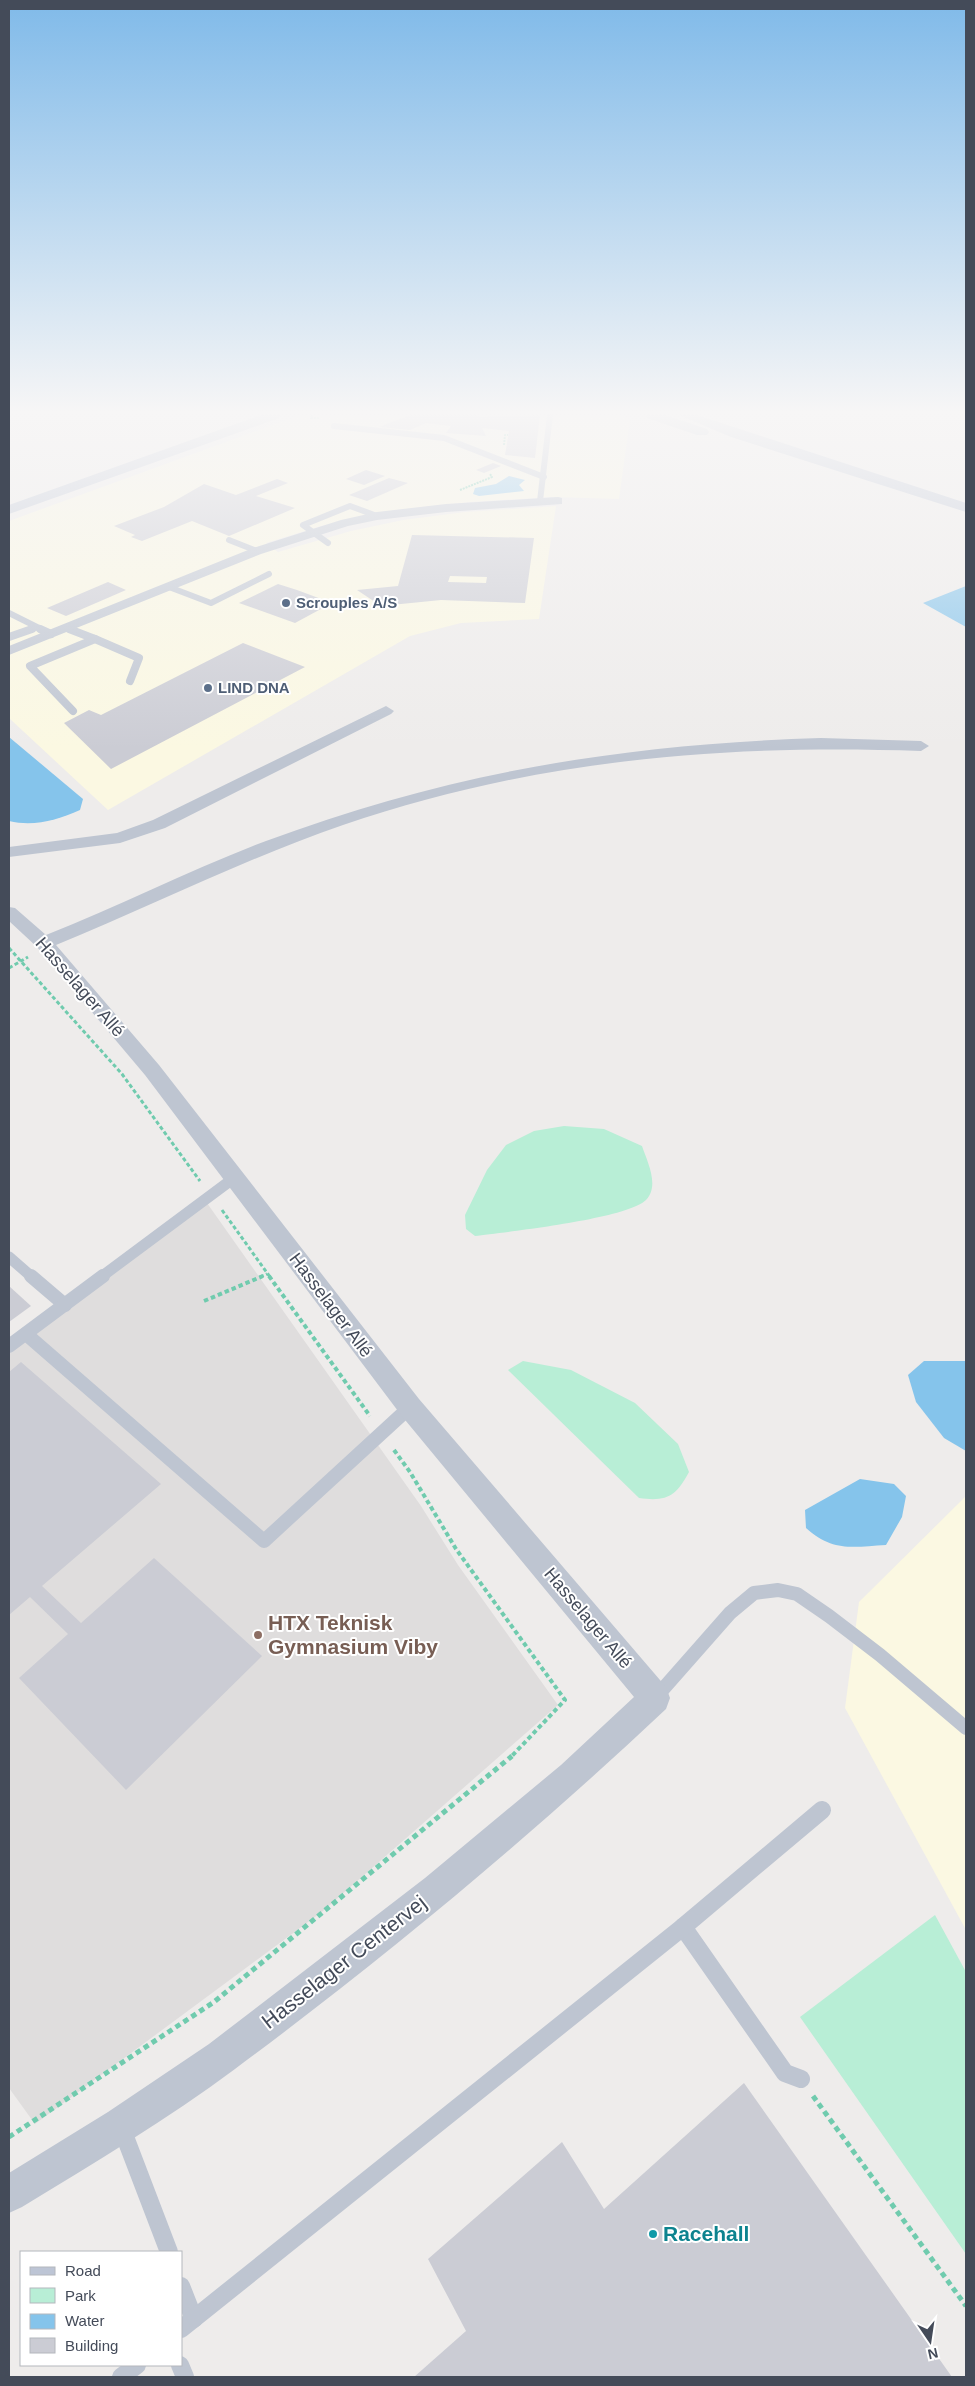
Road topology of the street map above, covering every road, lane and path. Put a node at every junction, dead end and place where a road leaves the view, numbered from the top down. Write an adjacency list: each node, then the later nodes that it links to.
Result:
1 (337, 526): 2 (street)
2 (315, 532): 4 (lane); 5 (street)
3 (229, 540): 5 (lane)
4 (328, 543)
5 (257, 552): 7 (street)
6 (269, 574): 7 (lane)
7 (169, 587): 10 (street)
8 (9, 613): 9 (lane)
9 (36, 626): 11 (lane); 12 (lane)
10 (68, 628): 11 (street); 13 (lane)
11 (51, 634): 14 (street)
12 (9, 637)
13 (95, 639): 15 (lane); 16 (lane)
14 (9, 651)
15 (130, 681)
16 (72, 711)
17 (386, 711): 19 (street)
18 (921, 746): 21 (street)
19 (9, 852)
20 (9, 912): 21 (street, Hasselager Allé)
21 (44, 943): 23 (street, Hasselager Allé)
22 (9, 948): 24 (path)
23 (234, 1178): 24 (lane); 31 (street, Hasselager Allé)
24 (210, 1195): 26 (path); 28 (lane)
25 (9, 1257): 28 (lane)
26 (267, 1274): 27 (path); 32 (path)
27 (204, 1301)
28 (65, 1305): 29 (lane)
29 (26, 1334): 30 (lane); 32 (lane)
30 (9, 1346)
31 (410, 1407): 32 (lane); 33 (street, Hasselager Allé)
32 (382, 1433): 39 (path)
33 (655, 1698): 34 (lane); 38 (street, Hasselager Centervej)
34 (966, 1728)
35 (822, 1810): 36 (lane)
36 (683, 1927): 37 (lane); 44 (lane)
37 (801, 2079): 43 (path)
38 (121, 2125): 40 (street, Hasselager Centervej); 41 (lane)
39 (9, 2137)
40 (9, 2194)
41 (169, 2251)
42 (182, 2291): 44 (lane)
43 (966, 2306)
44 (188, 2324)
45 (136, 2366): 46 (lane)
46 (121, 2377)

